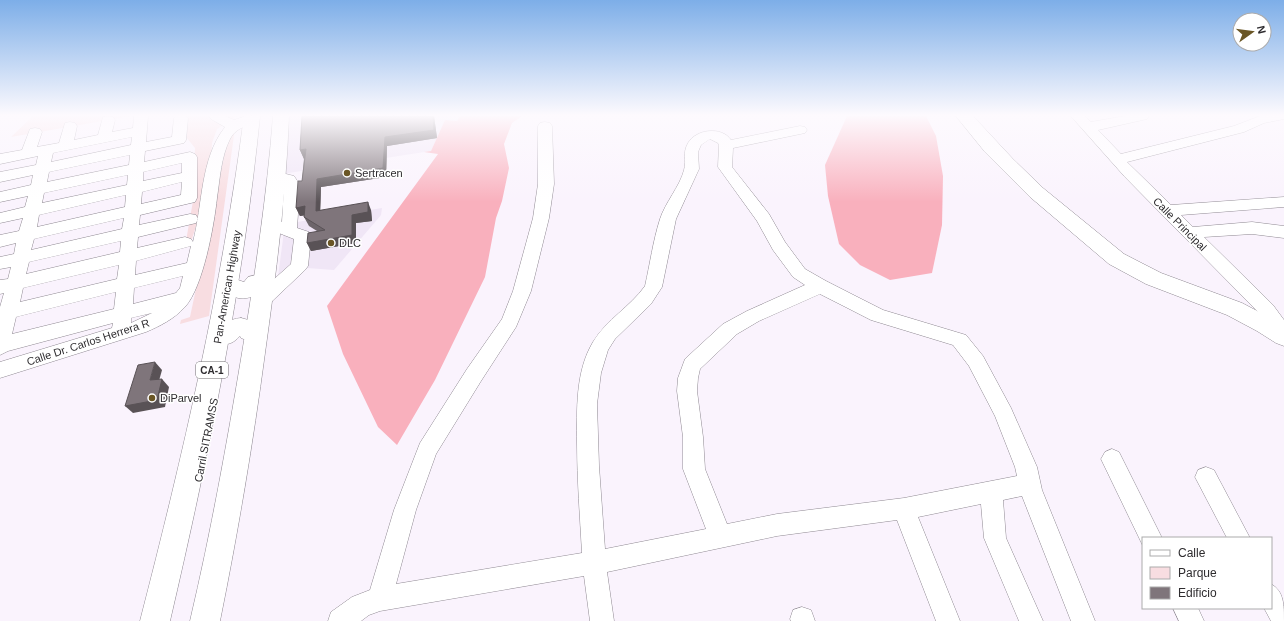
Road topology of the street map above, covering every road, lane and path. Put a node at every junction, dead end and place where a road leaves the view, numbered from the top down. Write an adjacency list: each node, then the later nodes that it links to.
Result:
1 (31, 145): 19 (street)
2 (70, 145): 16 (street)
3 (138, 145): 18 (street)
4 (156, 145): 18 (street)
5 (221, 145): 46 (street, Calle Dr. Carlos Herrera R)
6 (247, 145): 73 (main road, Pan-American Highway / CA-1)
7 (250, 145): 50 (main road, Carril SITRAMSS)
8 (274, 145): 50 (main road, Carril SITRAMSS)
9 (280, 145): 26 (main road)
10 (545, 145): 70 (street)
11 (694, 145): 68 (street)
12 (726, 145): 49 (street)
13 (988, 145): 56 (main road)
14 (1104, 145): 21 (street, Calle Principal)
15 (1176, 145): 21 (street)
16 (65, 146): 17 (street)
17 (46, 149): 19 (street); 22 (street)
18 (138, 149): 22 (street); 23 (street)
19 (28, 153): 20 (street)
20 (0, 158)
21 (1117, 160): 33 (street, Calle Principal)
22 (42, 168): 25 (street); 28 (street)
23 (137, 168): 24 (street); 27 (street); 28 (street)
24 (189, 176): 27 (street); 32 (street)
25 (0, 177)
26 (278, 177): 36 (main road); 36 (street)
27 (135, 188): 31 (street); 32 (street)
28 (37, 189): 29 (street); 31 (street)
29 (0, 197)
30 (1284, 202): 33 (street)
31 (32, 211): 34 (street); 40 (street)
32 (133, 211): 38 (street); 40 (street)
33 (1167, 211): 39 (street, Calle Principal)
34 (0, 218)
35 (190, 219): 38 (street)
36 (281, 227): 50 (main road); 50 (street)
37 (1284, 232): 39 (street)
38 (131, 233): 43 (street); 44 (street)
39 (1189, 233): 56 (street, Calle Principal)
40 (26, 235): 41 (street); 44 (street)
41 (0, 241)
42 (185, 243): 43 (street)
43 (128, 257): 47 (street); 48 (street)
44 (21, 258): 45 (street); 48 (street)
45 (0, 263)
46 (194, 267): 47 (street); 51 (street, Calle Dr. Carlos Herrera R)
47 (126, 284): 52 (street); 53 (street)
48 (7, 286): 52 (street)
49 (820, 286): 62 (street); 65 (street)
50 (251, 290): 54 (main road, Carril SITRAMSS); 57 (main road, Carril SITRAMSS); 76 (main road)
51 (183, 298): 53 (street); 55 (street, Calle Dr. Carlos Herrera R)
52 (4, 313): 58 (street)
53 (123, 314): 55 (street); 58 (street)
54 (249, 332): 57 (main road); 75 (main road, Carril SITRAMSS)
55 (121, 333): 59 (street, Calle Dr. Carlos Herrera R)
56 (1282, 335)
57 (227, 336): 74 (main road, Carril SITRAMSS)
58 (0, 345)
59 (0, 370)
60 (1112, 459): 66 (street)
61 (1206, 477): 67 (street)
62 (1030, 484): 63 (street); 81 (street)
63 (991, 491): 64 (street); 80 (street)
64 (904, 509): 65 (street); 79 (street)
65 (721, 537): 68 (street)
66 (1151, 537)
67 (1238, 537)
68 (594, 563): 70 (street); 78 (street)
69 (1272, 598): 72 (street)
70 (380, 599): 77 (street)
71 (1186, 609): 82 (street)
72 (1284, 620)
73 (155, 621)
74 (167, 621)
75 (195, 621)
76 (205, 621)
77 (340, 621)
78 (602, 621)
79 (948, 621)
80 (1031, 621)
81 (1083, 621)
82 (1192, 621)

